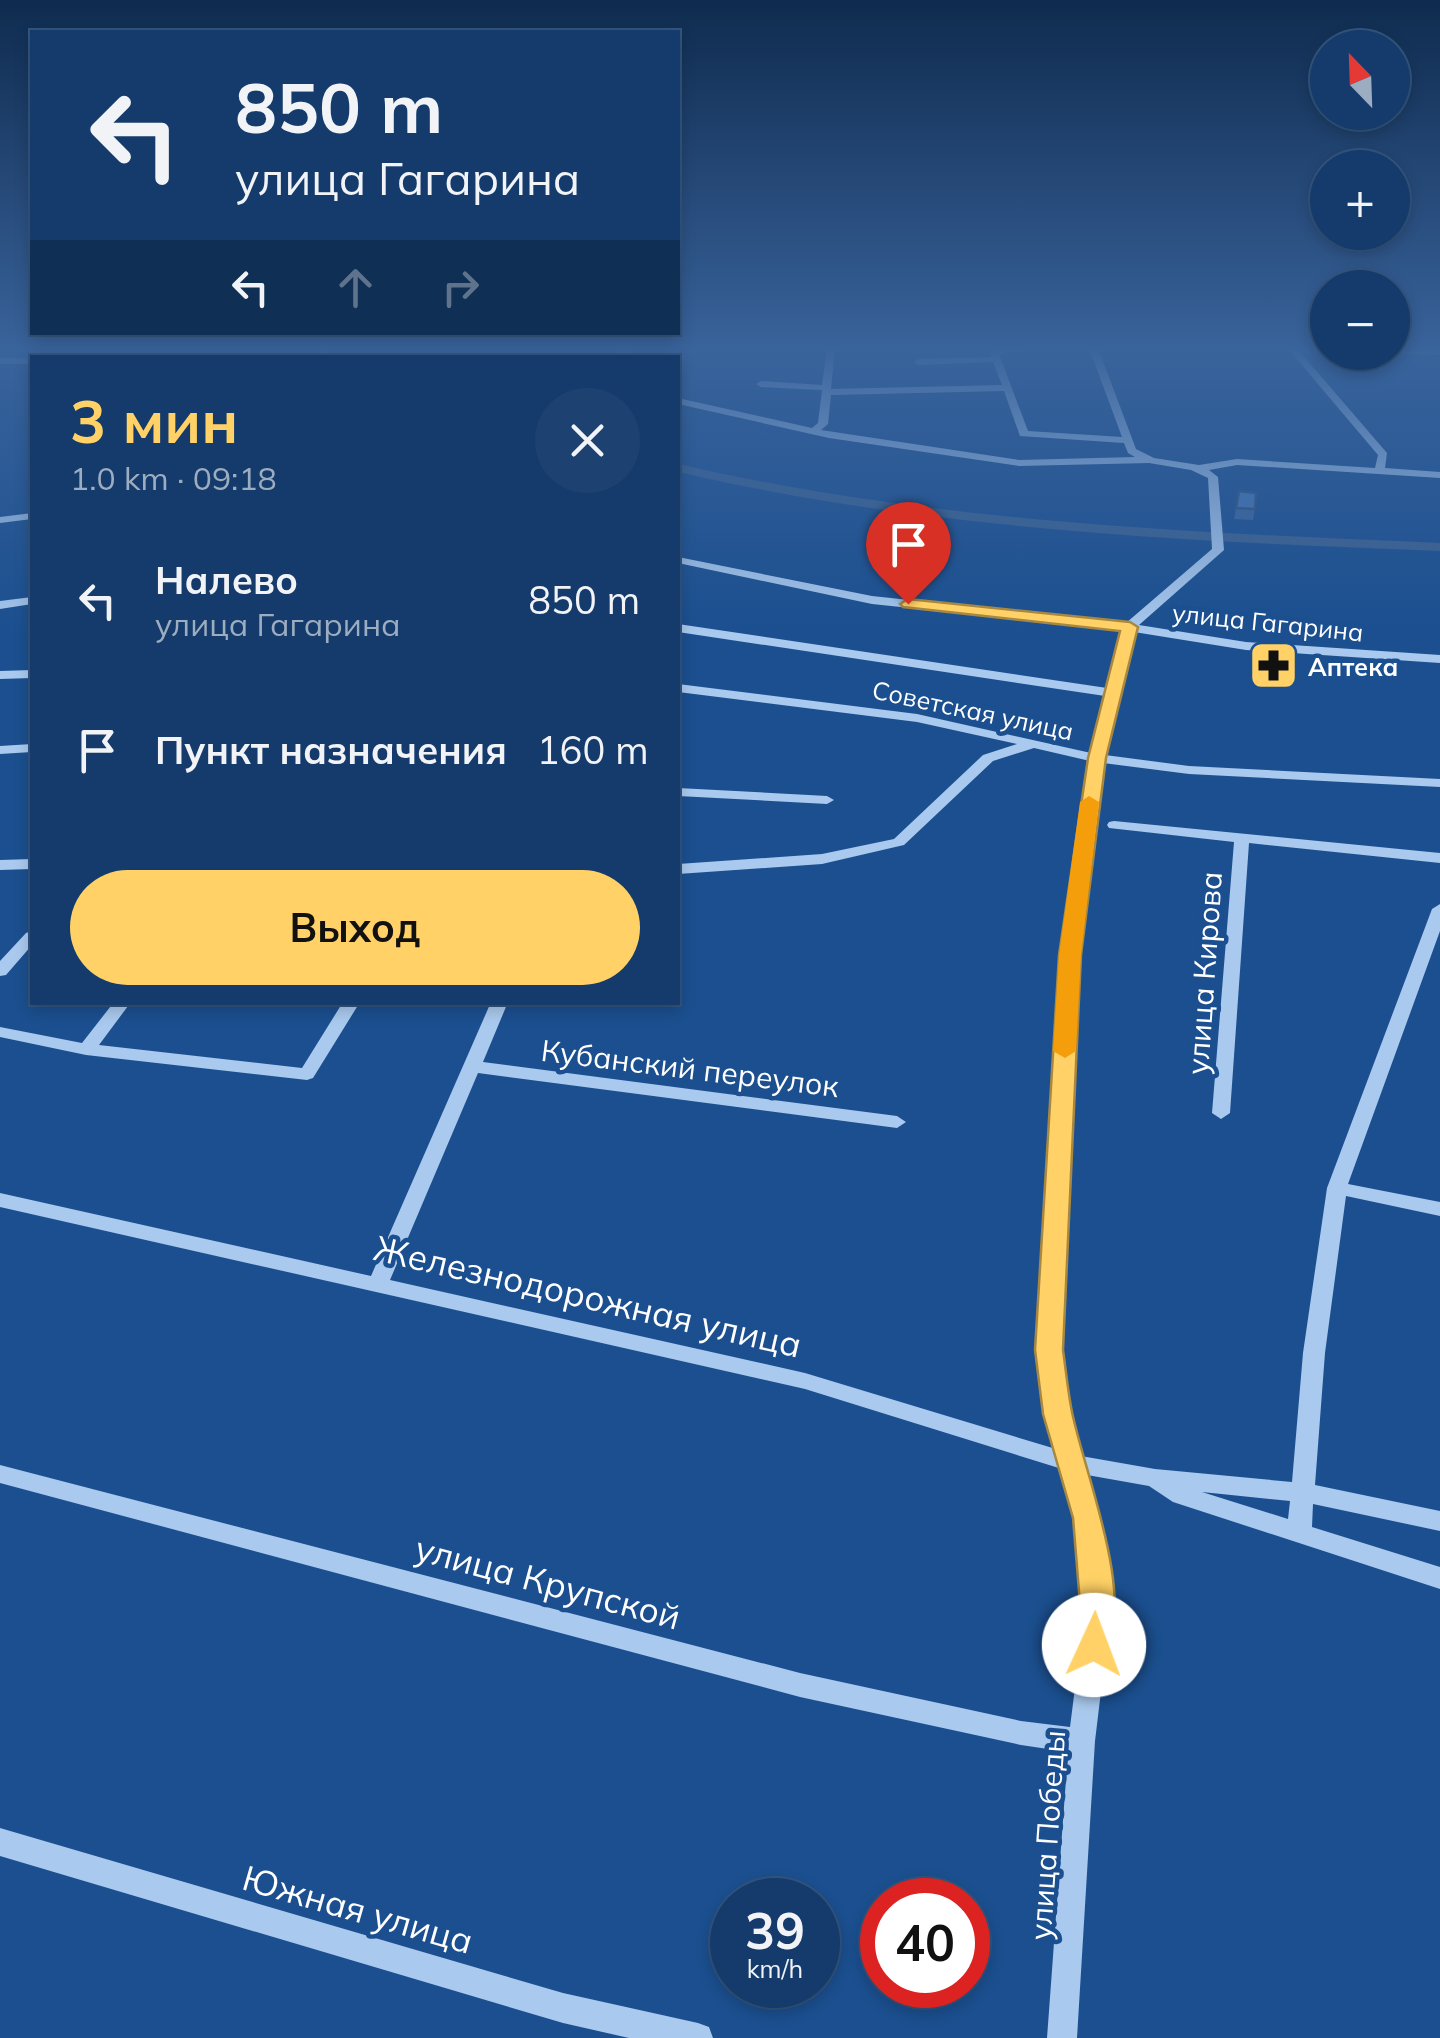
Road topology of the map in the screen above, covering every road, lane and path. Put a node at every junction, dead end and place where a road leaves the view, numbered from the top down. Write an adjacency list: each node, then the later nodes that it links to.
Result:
1 (885, 443): 4 (street)
2 (1129, 443): 4 (street)
3 (1374, 443): 6 (street)
4 (1148, 460): 5 (street)
5 (1201, 468): 6 (street); 13 (street)
6 (1380, 469): 7 (street)
7 (1440, 474)
8 (30, 516): 9 (street)
9 (1, 519)
10 (680, 560): 13 (street, улица Гагарина)
11 (30, 601): 12 (street)
12 (0, 606)
13 (1130, 627): 15 (street, улица Гагарина); 19 (street, улица Победы)
14 (680, 628): 19 (street)
15 (1440, 659)
16 (30, 674): 17 (street)
17 (0, 675)
18 (680, 688): 20 (street, Советская улица)
19 (1111, 693): 23 (street, улица Победы)
20 (1031, 745): 23 (street, Советская улица); 32 (street)
21 (30, 748): 22 (street)
22 (0, 750)
23 (1097, 758): 24 (street, Советская улица); 48 (street, улица Победы)
24 (1440, 783)
25 (680, 792): 26 (street)
26 (827, 800)
27 (1114, 825): 28 (street, улица Кирова)
28 (1242, 837): 29 (street, улица Кирова); 42 (street, улица Кирова)
29 (1440, 858)
30 (30, 864): 31 (street)
31 (0, 865)
32 (680, 870)
33 (1440, 909): 44 (street)
34 (30, 938): 35 (street)
35 (0, 971)
36 (121, 1005): 40 (street)
37 (350, 1005): 40 (street)
38 (499, 1005): 41 (street)
39 (0, 1032): 40 (street)
40 (86, 1049)
41 (475, 1067): 43 (street, Кубанский переулок); 47 (street)
42 (1220, 1112)
43 (897, 1122)
44 (1337, 1188): 46 (street); 51 (street)
45 (0, 1200): 47 (street, Железнодорожная улица)
46 (1440, 1209)
47 (378, 1284): 48 (street, Железнодорожная улица)
48 (1076, 1464): 50 (street, Железнодорожная улица); 55 (street, улица Победы)
49 (0, 1474): 55 (street, улица Крупской)
50 (1155, 1478): 51 (street, Железнодорожная улица); 53 (street, Железнодорожная улица)
51 (1300, 1492): 52 (street, Железнодорожная улица); 53 (street)
52 (1440, 1520)
53 (1299, 1533): 54 (street, Железнодорожная улица)
54 (1440, 1578)
55 (1082, 1742): 58 (street, улица Победы)
56 (0, 1842): 57 (street, Южная улица)
57 (698, 2038)
58 (1062, 2038)

